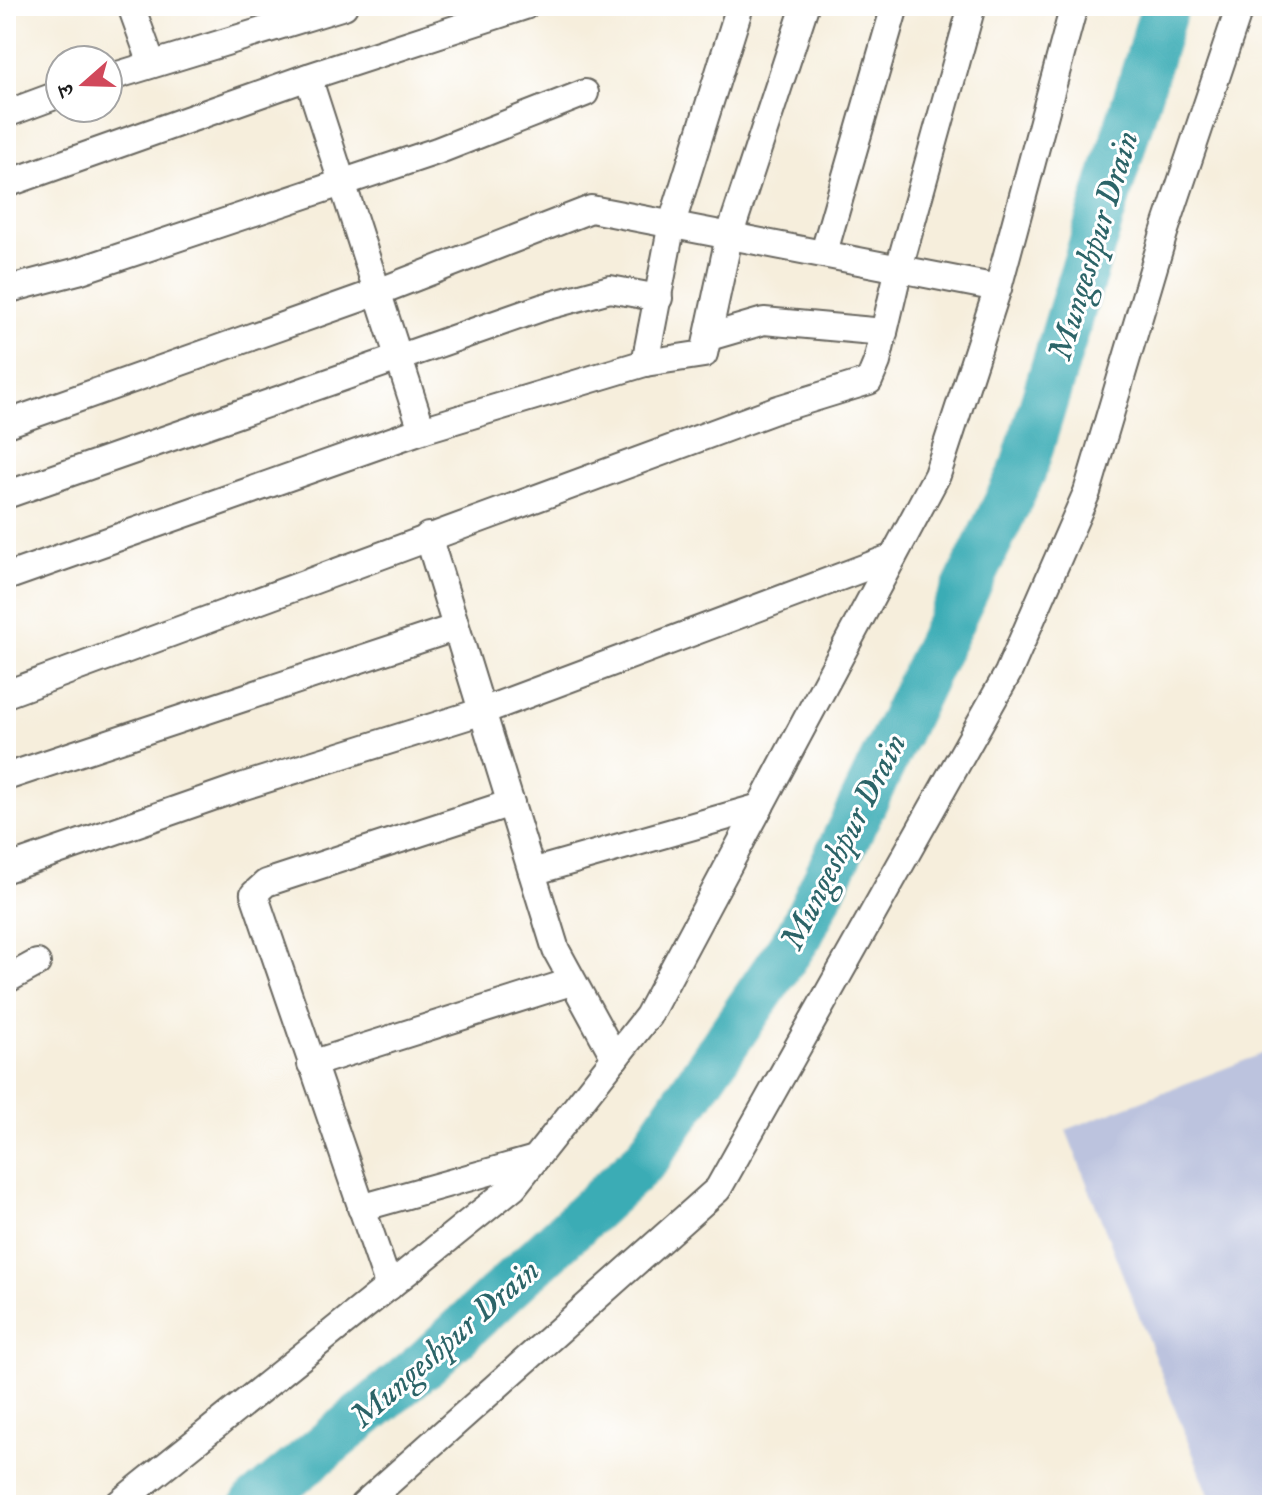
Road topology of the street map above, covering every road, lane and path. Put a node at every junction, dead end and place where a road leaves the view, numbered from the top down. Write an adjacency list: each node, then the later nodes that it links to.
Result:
1 (131, 6): 10 (street)
2 (344, 6): 10 (street)
3 (525, 6): 12 (street)
4 (740, 6): 18 (street)
5 (805, 6): 19 (street)
6 (895, 6): 20 (street)
7 (972, 6): 21 (street)
8 (1074, 6): 22 (street)
9 (1240, 6): 53 (street)
10 (152, 64): 11 (street)
11 (124, 73)
12 (308, 77): 16 (street); 17 (street)
13 (585, 93): 16 (street)
14 (44, 100): 15 (street)
15 (6, 114)
16 (342, 181): 23 (street); 24 (street)
17 (6, 184)
18 (672, 223): 19 (street); 24 (street); 25 (street)
19 (729, 237): 20 (street); 27 (street)
20 (824, 252): 21 (street)
21 (899, 268): 22 (street); 26 (street)
22 (998, 288): 34 (street)
23 (6, 290)
24 (378, 292): 28 (street); 30 (street)
25 (659, 298): 28 (street); 29 (street)
26 (884, 332): 27 (street); 33 (street)
27 (709, 337): 29 (street)
28 (398, 360): 31 (street); 32 (street)
29 (645, 363): 31 (street)
30 (6, 424)
31 (422, 430): 35 (street)
32 (6, 495)
33 (428, 536): 36 (street); 37 (street)
34 (893, 557): 38 (street); 41 (street)
35 (6, 577)
36 (454, 628): 38 (street); 39 (street)
37 (6, 694)
38 (480, 712): 40 (street); 42 (street)
39 (6, 777)
40 (511, 803): 43 (street); 48 (street)
41 (760, 807): 43 (street); 47 (street)
42 (6, 869)
43 (532, 872): 46 (street)
44 (37, 963): 45 (street)
45 (6, 980)
46 (571, 982): 47 (street); 48 (street)
47 (615, 1058): 49 (street)
48 (311, 1064): 50 (street)
49 (535, 1159): 50 (street); 51 (street)
50 (361, 1208): 51 (street)
51 (389, 1287): 52 (street)
52 (117, 1505)
53 (363, 1505)

